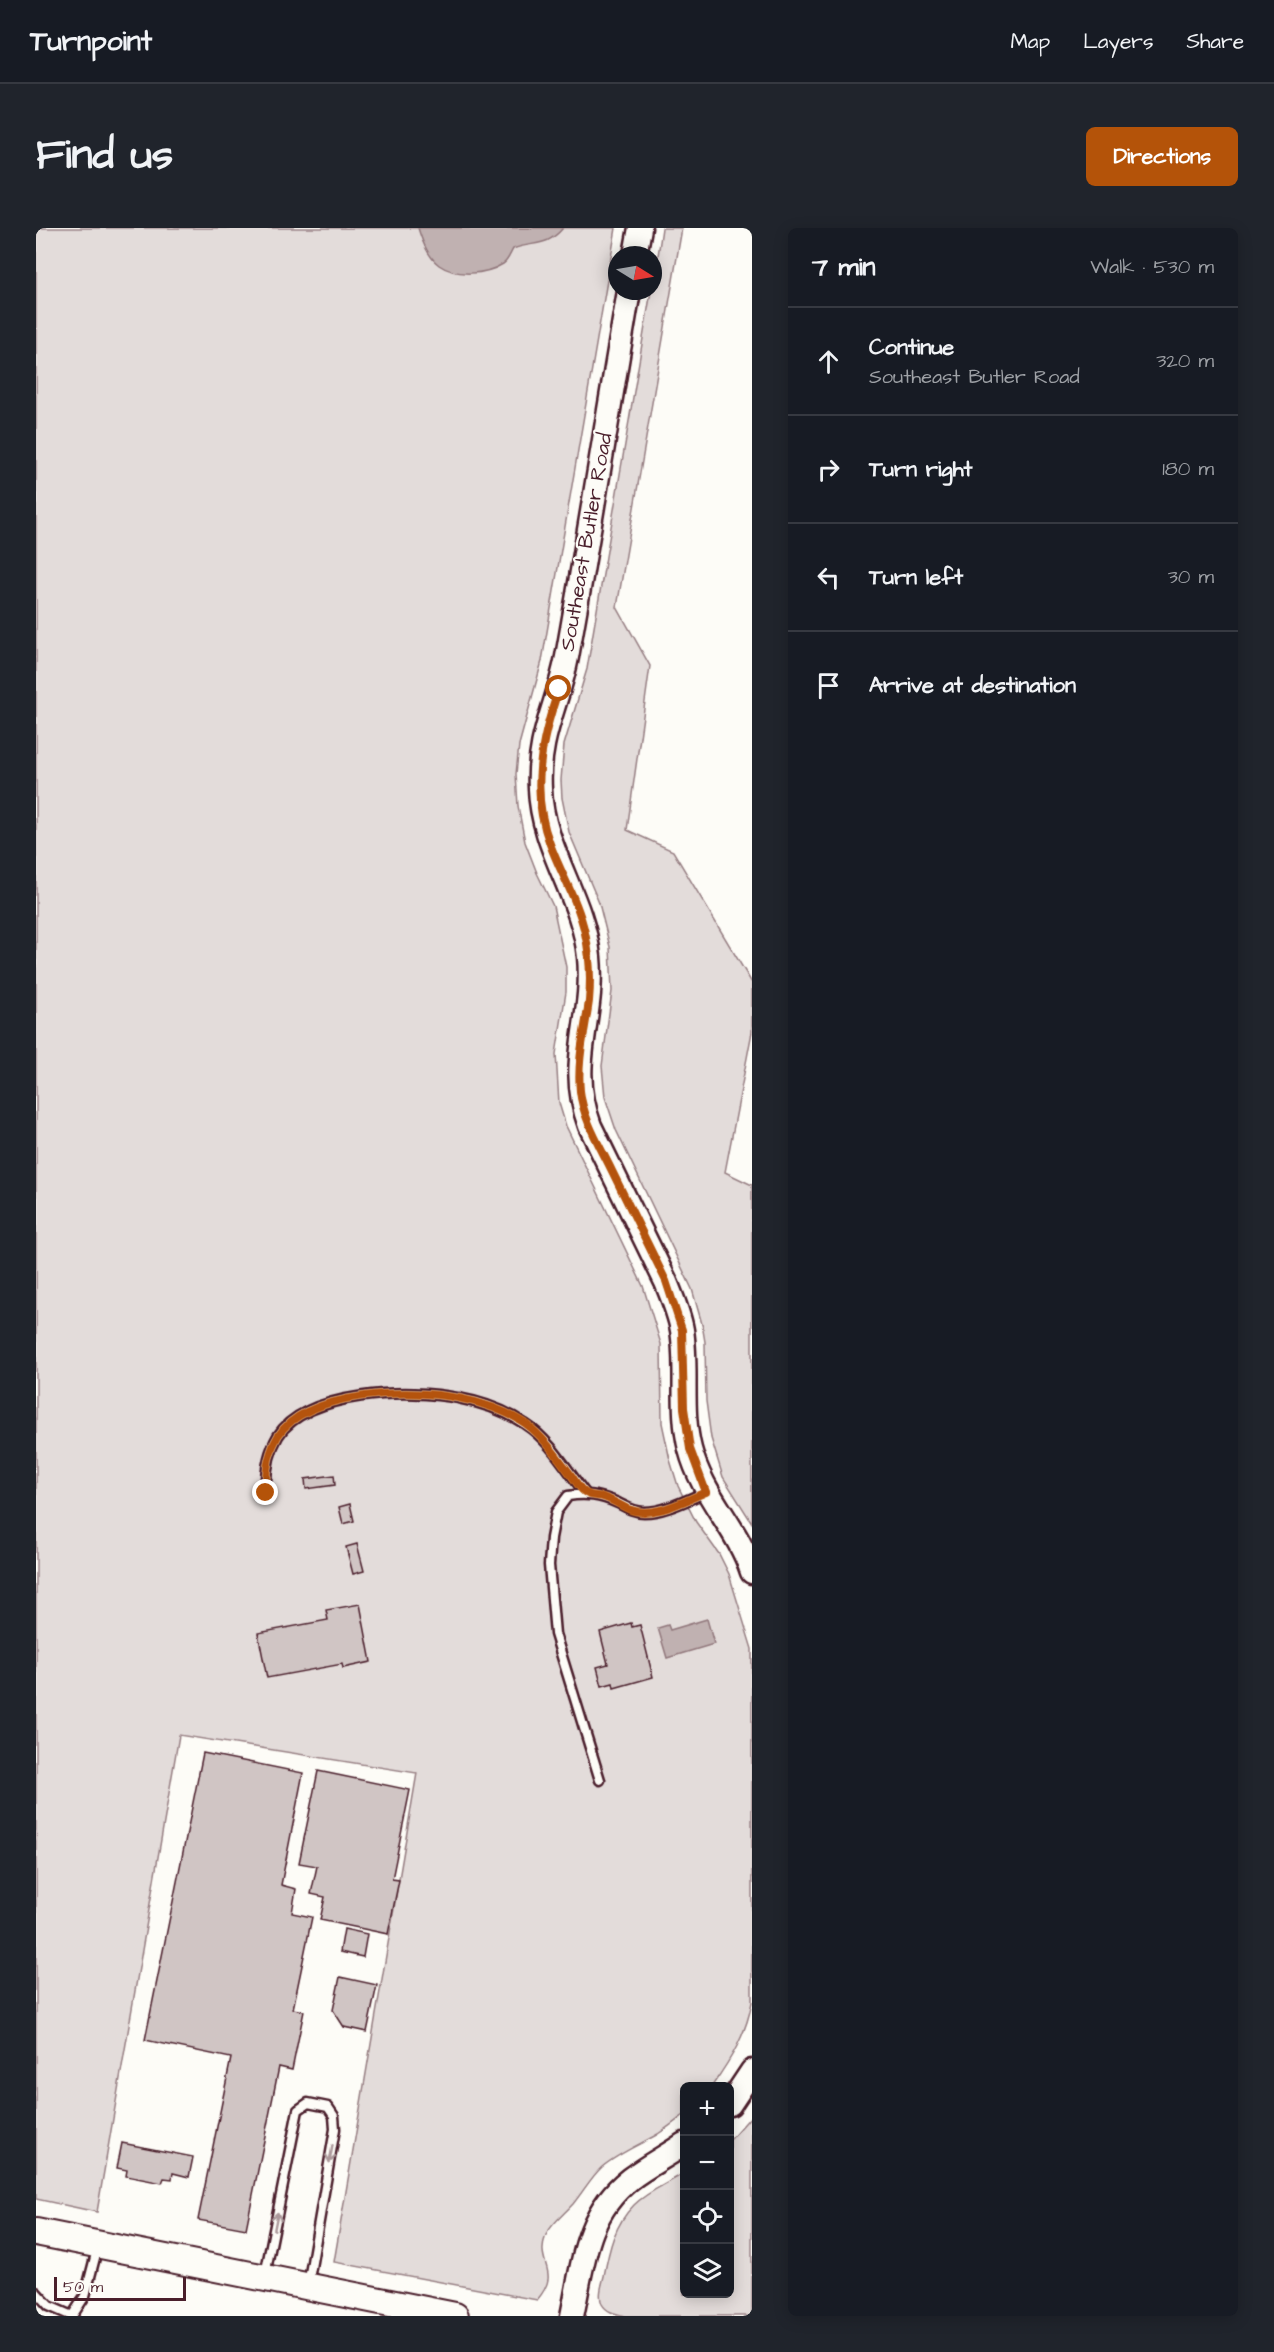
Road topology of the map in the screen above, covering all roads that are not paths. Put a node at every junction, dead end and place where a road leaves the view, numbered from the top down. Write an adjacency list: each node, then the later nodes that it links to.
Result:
1 (640, 228): 2 (main road)
2 (637, 246)
3 (627, 300): 4 (main road, Southeast Butler Road)
4 (706, 1492): 6 (lane); 7 (main road, Southeast Butler Road)
5 (266, 1493): 6 (lane)
6 (585, 1493): 8 (lane)
7 (752, 1572)
8 (600, 1780)
9 (752, 2071): 10 (main road)
10 (734, 2097)
11 (680, 2147): 19 (main road)
12 (36, 2232): 13 (main road)
13 (98, 2246): 14 (main road); 17 (lane)
14 (265, 2278): 15 (main road); 15 (lane, one-way to 15)
15 (308, 2287): 18 (main road)
16 (36, 2292): 17 (lane)
17 (72, 2316)
18 (455, 2316)
19 (572, 2316)

